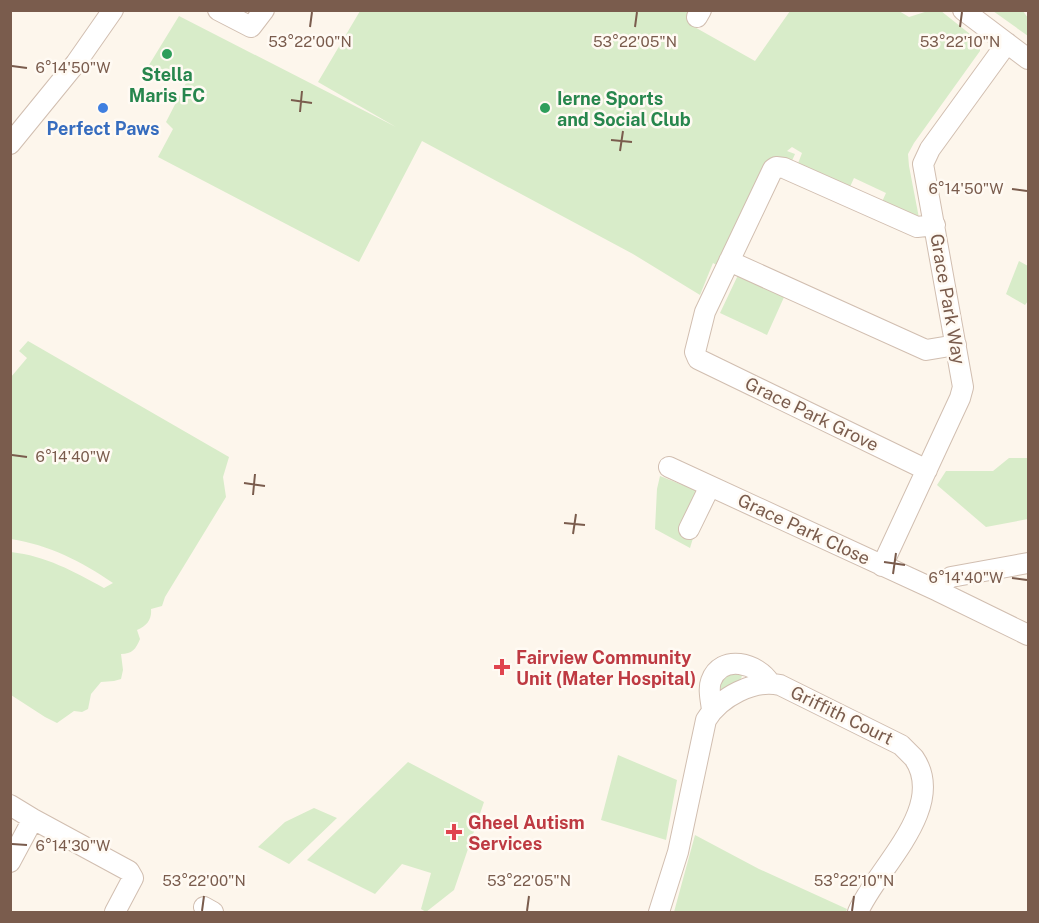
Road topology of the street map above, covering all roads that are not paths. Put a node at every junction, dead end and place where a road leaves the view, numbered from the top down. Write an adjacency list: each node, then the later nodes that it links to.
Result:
1 (113, 10): 7 (street)
2 (218, 10): 3 (street)
3 (264, 10)
4 (963, 10): 5 (street)
5 (1007, 43): 6 (street); 8 (street, Grace Park Way)
6 (1029, 59)
7 (10, 144)
8 (935, 225): 9 (street); 10 (street, Grace Park Way)
9 (729, 261): 10 (street); 12 (street, Grace Park Grove)
10 (956, 345): 12 (street, Grace Park Way)
11 (669, 467): 13 (street, Grace Park Close)
12 (927, 470): 16 (street, Grace Park Way)
13 (710, 486): 14 (street); 16 (street, Grace Park Close)
14 (689, 529)
15 (1029, 563): 17 (street)
16 (882, 566): 17 (street, Grace Park Close)
17 (938, 591): 18 (street, Grace Park Close)
18 (1029, 635)
19 (770, 683): 20 (street, Griffith Court); 20 (street, Griffith Court); 26 (street, Griffith Court)
20 (712, 710): 25 (street, Griffith Court)
21 (10, 805): 22 (street)
22 (33, 819): 23 (street); 24 (street)
23 (10, 862)
24 (115, 912)
25 (659, 912)
26 (858, 912)

